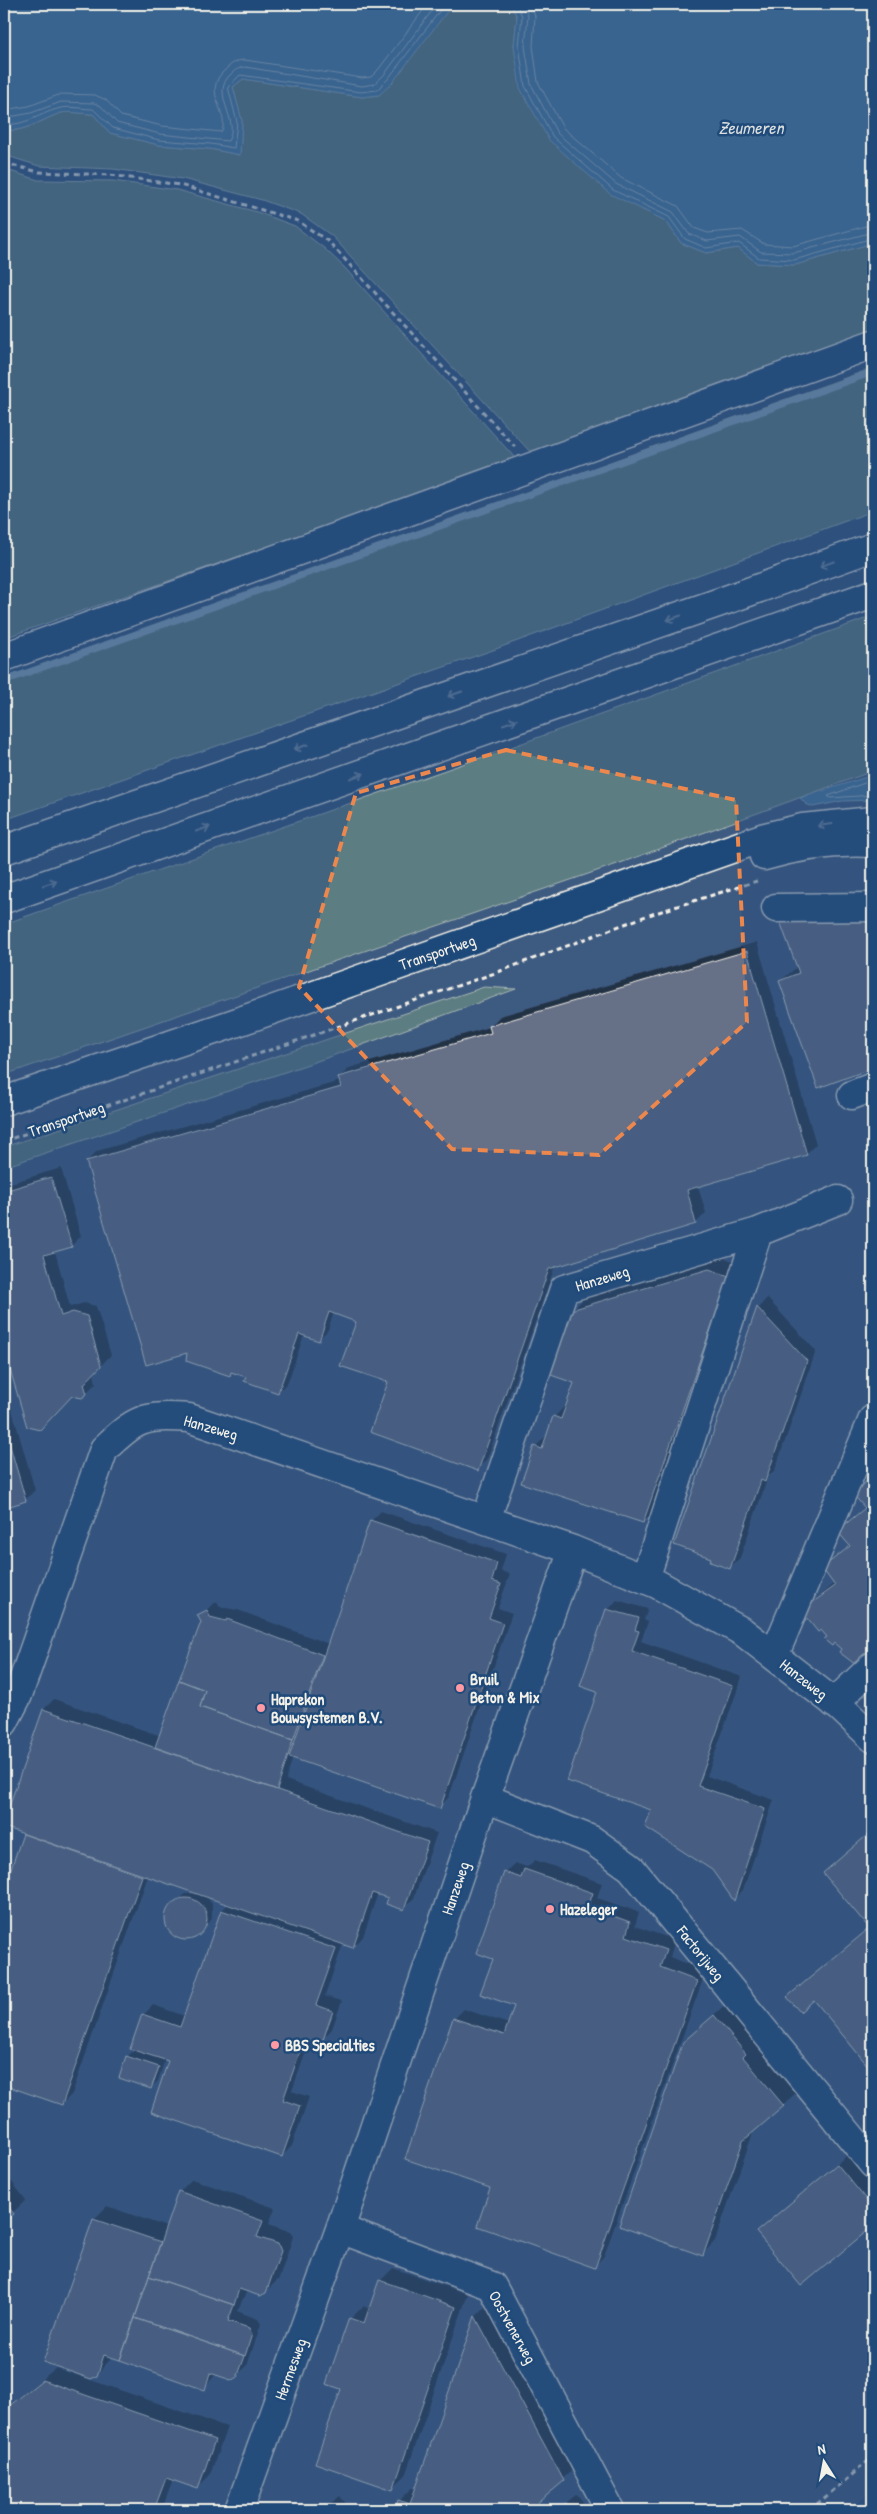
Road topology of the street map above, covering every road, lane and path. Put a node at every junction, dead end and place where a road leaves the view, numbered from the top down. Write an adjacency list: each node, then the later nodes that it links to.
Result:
1 (4, 163): 3 (path)
2 (873, 344): 3 (main road)
3 (532, 467): 6 (main road)
4 (873, 547): 9 (main road, one-way to 9)
5 (873, 594): 11 (main road, one-way to 5)
6 (4, 657)
7 (873, 821): 14 (main road, Transportweg, one-way to 14)
8 (873, 843): 15 (main road, Transportweg)
9 (4, 850)
10 (758, 880): 16 (path, Transportweg)
11 (4, 899)
12 (873, 907): 13 (main road)
13 (776, 908)
14 (4, 1101)
15 (4, 1117)
16 (4, 1141)
17 (838, 1200): 18 (main road, Hanzeweg)
18 (758, 1232): 20 (main road, Hanzeweg); 22 (main road)
19 (873, 1419): 23 (main road, Hanzeweg)
20 (486, 1520): 21 (main road, Hanzeweg); 26 (main road, Hanzeweg)
21 (573, 1550): 22 (main road, Hanzeweg); 28 (main road, Hanzeweg)
22 (645, 1579): 23 (main road, Hanzeweg)
23 (774, 1656): 25 (main road, Hanzeweg)
24 (873, 1666): 25 (main road, Hanzeweg)
25 (834, 1703): 27 (main road, Hanzeweg)
26 (4, 1722)
27 (873, 1738)
28 (485, 1798): 29 (main road, Factorijweg); 30 (main road, Hanzeweg)
29 (873, 2164)
30 (340, 2229): 32 (main road, Hermesweg); 33 (main road, Oostvenerweg)
31 (873, 2458): 34 (path)
32 (239, 2510)
33 (610, 2510)
34 (810, 2510)

